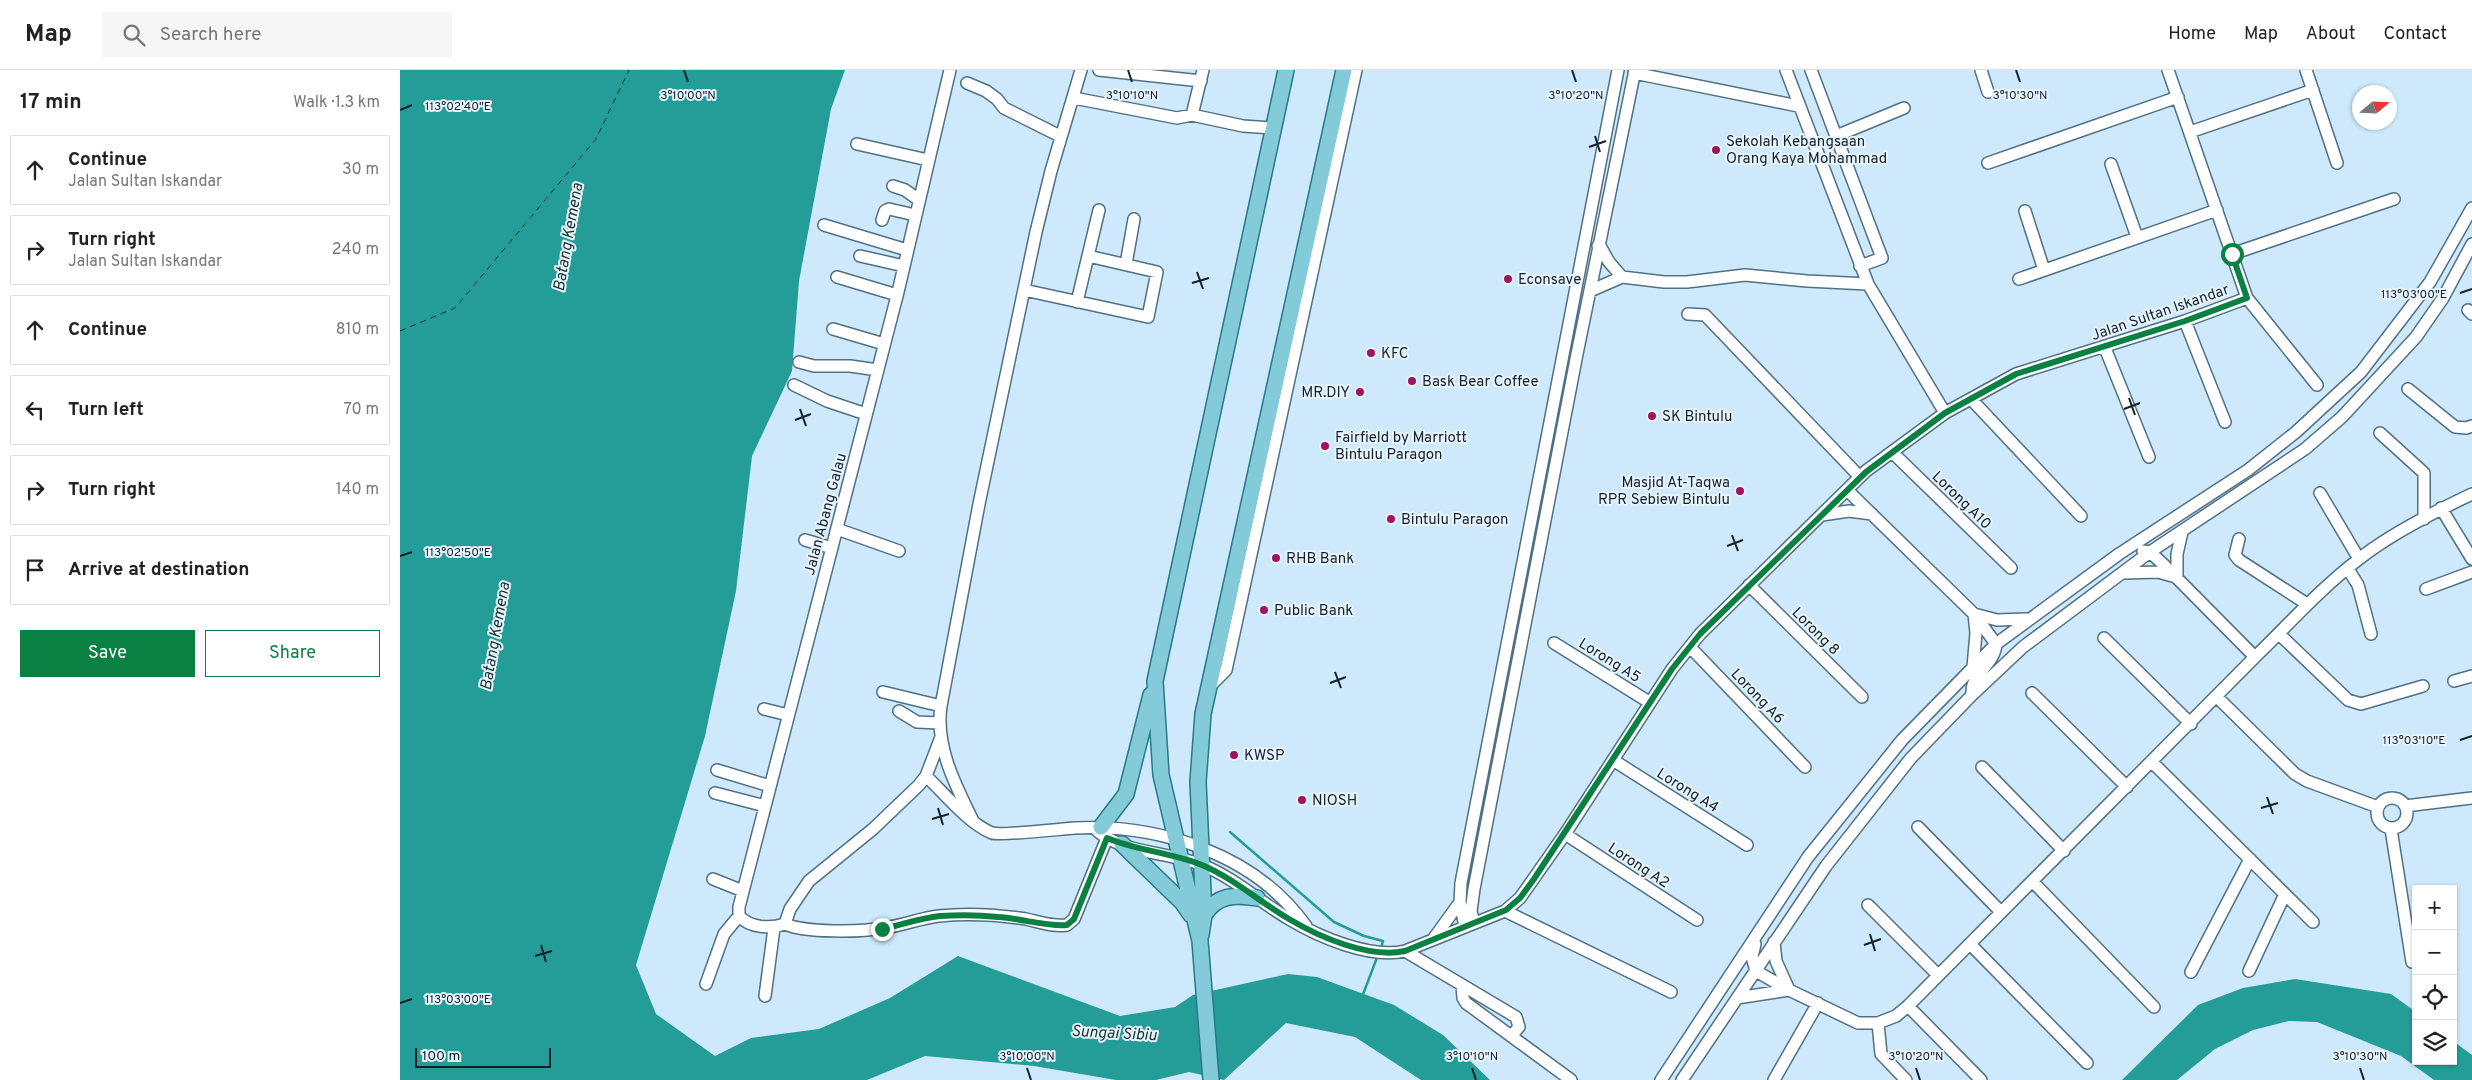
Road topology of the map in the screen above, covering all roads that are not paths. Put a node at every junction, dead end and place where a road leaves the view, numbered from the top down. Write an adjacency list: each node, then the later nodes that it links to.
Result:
1 (950, 70): 28 (street, Jalan Abang Galau)
2 (1081, 70): 19 (street)
3 (1098, 70): 14 (street)
4 (1286, 70): 23 (main road)
5 (1344, 70): 123 (main road)
6 (1356, 70): 123 (street)
7 (1618, 70): 44 (street)
8 (1786, 70): 20 (street)
9 (1811, 70): 26 (street)
10 (1981, 70): 17 (street)
11 (2168, 70): 18 (street, Jalan Sultan Iskandar)
12 (2306, 70): 16 (street)
13 (1635, 72): 20 (street); 46 (street)
14 (1202, 75): 22 (street)
15 (967, 83): 25 (street)
16 (2312, 90): 24 (street); 30 (street)
17 (1988, 92)
18 (2178, 97): 24 (street, Jalan Sultan Iskandar); 29 (street)
19 (1074, 98): 22 (street); 25 (street)
20 (1798, 106): 53 (street)
21 (1904, 108): 26 (street)
22 (1192, 115): 23 (street)
23 (1273, 128): 121 (main road)
24 (2190, 132): 37 (street, Jalan Sultan Iskandar)
25 (1060, 136): 59 (street)
26 (1836, 136): 53 (street)
27 (857, 144): 28 (street)
28 (928, 160): 34 (street, Jalan Abang Galau)
29 (1988, 163)
30 (2337, 163)
31 (2111, 164): 43 (street)
32 (893, 186): 34 (street)
33 (2394, 199): 48 (street)
34 (919, 200): 39 (street, Jalan Abang Galau)
35 (2472, 208): 99 (street)
36 (1099, 210): 50 (street)
37 (2217, 210): 43 (street); 48 (street, Jalan Sultan Iskandar)
38 (2025, 211): 54 (street)
39 (915, 215): 41 (street); 47 (street, Jalan Abang Galau)
40 (1134, 219): 51 (street)
41 (882, 220)
42 (824, 225): 47 (street)
43 (2137, 237): 54 (street)
44 (1585, 244): 46 (street); 69 (street)
45 (2472, 244): 93 (street)
46 (1600, 246): 56 (street); 60 (street)
47 (907, 250): 52 (street, Jalan Abang Galau)
48 (2232, 254): 62 (street, Jalan Sultan Iskandar)
49 (860, 256): 52 (street)
50 (1088, 256): 51 (street); 63 (street)
51 (1126, 264): 63 (street)
52 (904, 266): 61 (street, Jalan Abang Galau)
53 (1860, 266): 58 (street)
54 (2044, 270): 57 (street)
55 (837, 277): 61 (street)
56 (1622, 277): 58 (street); 60 (street)
57 (2019, 279)
58 (1868, 284): 76 (street)
59 (1024, 290): 63 (street); 131 (street)
60 (1590, 292): 69 (street); 166 (street)
61 (897, 295): 67 (street, Jalan Abang Galau)
62 (2247, 298): 65 (street, Jalan Sultan Iskandar); 72 (street)
63 (1077, 302)
64 (1688, 314): 83 (street)
65 (2185, 321): 68 (street, Jalan Sultan Iskandar); 78 (street)
66 (833, 329): 67 (street)
67 (884, 344): 71 (street, Jalan Abang Galau)
68 (2105, 348): 75 (street, Jalan Sultan Iskandar); 82 (street)
69 (1564, 356): 170 (street)
70 (799, 362): 71 (street)
71 (878, 370): 77 (street, Jalan Abang Galau)
72 (2317, 385)
73 (794, 386): 77 (street)
74 (2408, 390): 79 (street)
75 (1971, 398): 76 (street, Jalan Sultan Iskandar); 90 (street)
76 (1945, 413): 81 (street, Jalan Sultan Iskandar)
77 (866, 414): 92 (street, Jalan Abang Galau)
78 (2225, 422)
79 (2472, 426)
80 (2380, 433): 91 (street)
81 (1892, 453): 83 (street, Jalan Sultan Iskandar); 102 (street, Lorong A10)
82 (2149, 456)
83 (1860, 477): 84 (street, Jalan Sultan Iskandar)
84 (1848, 490): 88 (street); 89 (street, Jalan Sultan Iskandar)
85 (2320, 493): 100 (street)
86 (2472, 494): 87 (street)
87 (2441, 508): 91 (street); 101 (street)
88 (1872, 514): 89 (street); 110 (street)
89 (1822, 515): 107 (street, Jalan Sultan Iskandar)
90 (2081, 516)
91 (2424, 519): 100 (street)
92 (837, 529): 96 (street, Jalan Abang Galau); 97 (street)
93 (2182, 532): 98 (street); 106 (street)
94 (805, 540): 96 (street)
95 (2240, 540): 109 (street)
96 (832, 548): 134 (street, Jalan Abang Galau)
97 (899, 551)
98 (2150, 552): 99 (street); 105 (street); 106 (street)
99 (2119, 554): 111 (street)
100 (2359, 559): 103 (street)
101 (2472, 559)
102 (2011, 568)
103 (2348, 569): 109 (street); 113 (street)
104 (2472, 572): 108 (street)
105 (2123, 573): 106 (street); 127 (street)
106 (2176, 577): 118 (street)
107 (1750, 585): 117 (street, Jalan Sultan Iskandar); 128 (street, Lorong 8)
108 (2426, 590)
109 (2307, 604): 112 (street)
110 (1974, 614): 111 (street); 116 (street); 119 (street)
111 (2028, 619): 116 (street)
112 (2279, 634): 118 (street); 124 (street)
113 (2371, 634)
114 (2104, 638): 136 (street)
115 (1554, 643): 130 (street, Lorong A5)
116 (1996, 644): 119 (street); 127 (street)
117 (1690, 647): 130 (street, Jalan Sultan Iskandar); 140 (street, Lorong A6)
118 (2255, 657): 129 (street)
119 (1973, 667): 182 (street)
120 (2472, 676): 122 (street)
121 (1156, 681): 154 (main road); 156 (main road)
122 (2454, 681)
123 (1210, 686): 159 (main road)
124 (2423, 686)
125 (883, 692): 131 (street)
126 (2032, 693): 145 (street)
127 (1972, 695): 184 (street)
128 (1862, 697)
129 (2217, 697): 136 (street); 150 (street)
130 (1649, 702): 138 (street, Jalan Sultan Iskandar)
131 (941, 706): 135 (street)
132 (764, 709): 134 (street)
133 (899, 711): 135 (street)
134 (788, 715): 144 (street, Jalan Abang Galau)
135 (940, 724): 137 (street)
136 (2191, 724): 139 (street)
137 (941, 736): 143 (street); 151 (street)
138 (1613, 760): 155 (street, Jalan Sultan Iskandar); 158 (street, Lorong A4)
139 (2152, 762): 145 (street); 162 (street)
140 (1805, 767)
141 (1982, 767): 160 (street)
142 (717, 770): 144 (street)
143 (926, 776): 151 (street); 180 (street)
144 (770, 786): 148 (street, Jalan Abang Galau)
145 (2127, 787): 160 (street)
146 (715, 794): 148 (street)
147 (2472, 798): 149 (street)
148 (765, 806): 167 (street, Jalan Abang Galau)
149 (2405, 806): 150 (street); 153 (street)
150 (2378, 807): 153 (street)
151 (973, 821): 154 (street)
152 (1918, 826): 173 (street)
153 (2391, 829): 187 (street)
154 (1101, 831): 156 (street); 157 (street); 180 (street)
155 (1565, 834): 172 (street, Jalan Sultan Iskandar); 177 (street, Lorong A2)
156 (1177, 840): 159 (street); 161 (main road)
157 (1122, 844): 161 (street); 175 (main road)
158 (1747, 845)
159 (1201, 847): 163 (main road); 181 (street)
160 (2064, 851): 165 (street)
161 (1182, 859): 163 (street); 175 (main road)
162 (2250, 859): 168 (street); 190 (street)
163 (1201, 864): 169 (street); 175 (main road)
164 (713, 879): 167 (street)
165 (2033, 882): 173 (street); 201 (street)
166 (1474, 890): 176 (street); 179 (street)
167 (743, 891): 174 (street, Jalan Abang Galau)
168 (2285, 894): 178 (street); 189 (street)
169 (1257, 898): 175 (main road); 181 (street)
170 (1460, 902): 179 (street); 183 (street)
171 (1868, 905): 191 (street)
172 (1506, 910): 176 (street); 195 (street)
173 (2002, 912): 185 (street)
174 (739, 916): 180 (street); 192 (street)
175 (1199, 918): 206 (main road)
176 (1488, 918): 179 (street)
177 (1697, 920)
178 (2313, 922)
179 (1469, 925): 183 (street)
180 (780, 926): 196 (street)
181 (1307, 928): 186 (street)
182 (1759, 933): 188 (street); 208 (street)
183 (1432, 939): 186 (street)
184 (1774, 942): 188 (street); 194 (street)
185 (1970, 944): 191 (street); 205 (street)
186 (1405, 951): 193 (street)
187 (2412, 962)
188 (1756, 971): 194 (street); 198 (street)
189 (2249, 971)
190 (2191, 972)
191 (1938, 975): 200 (street)
192 (706, 984)
193 (1462, 986): 197 (street); 202 (street)
194 (1788, 990): 198 (street); 199 (street)
195 (1671, 992)
196 (764, 996)
197 (1484, 997): 202 (street); 204 (street)
198 (1738, 998): 209 (street)
199 (1818, 1003): 203 (street); 210 (street)
200 (1908, 1006): 203 (street); 212 (street)
201 (2154, 1007)
202 (1476, 1010): 204 (street)
203 (1878, 1023): 211 (street)
204 (1512, 1035): 207 (street)
205 (2087, 1063)
206 (1211, 1080)
207 (1571, 1080)
208 (1661, 1080)
209 (1682, 1080)
210 (1774, 1080)
211 (1906, 1080)
212 (1981, 1080)

